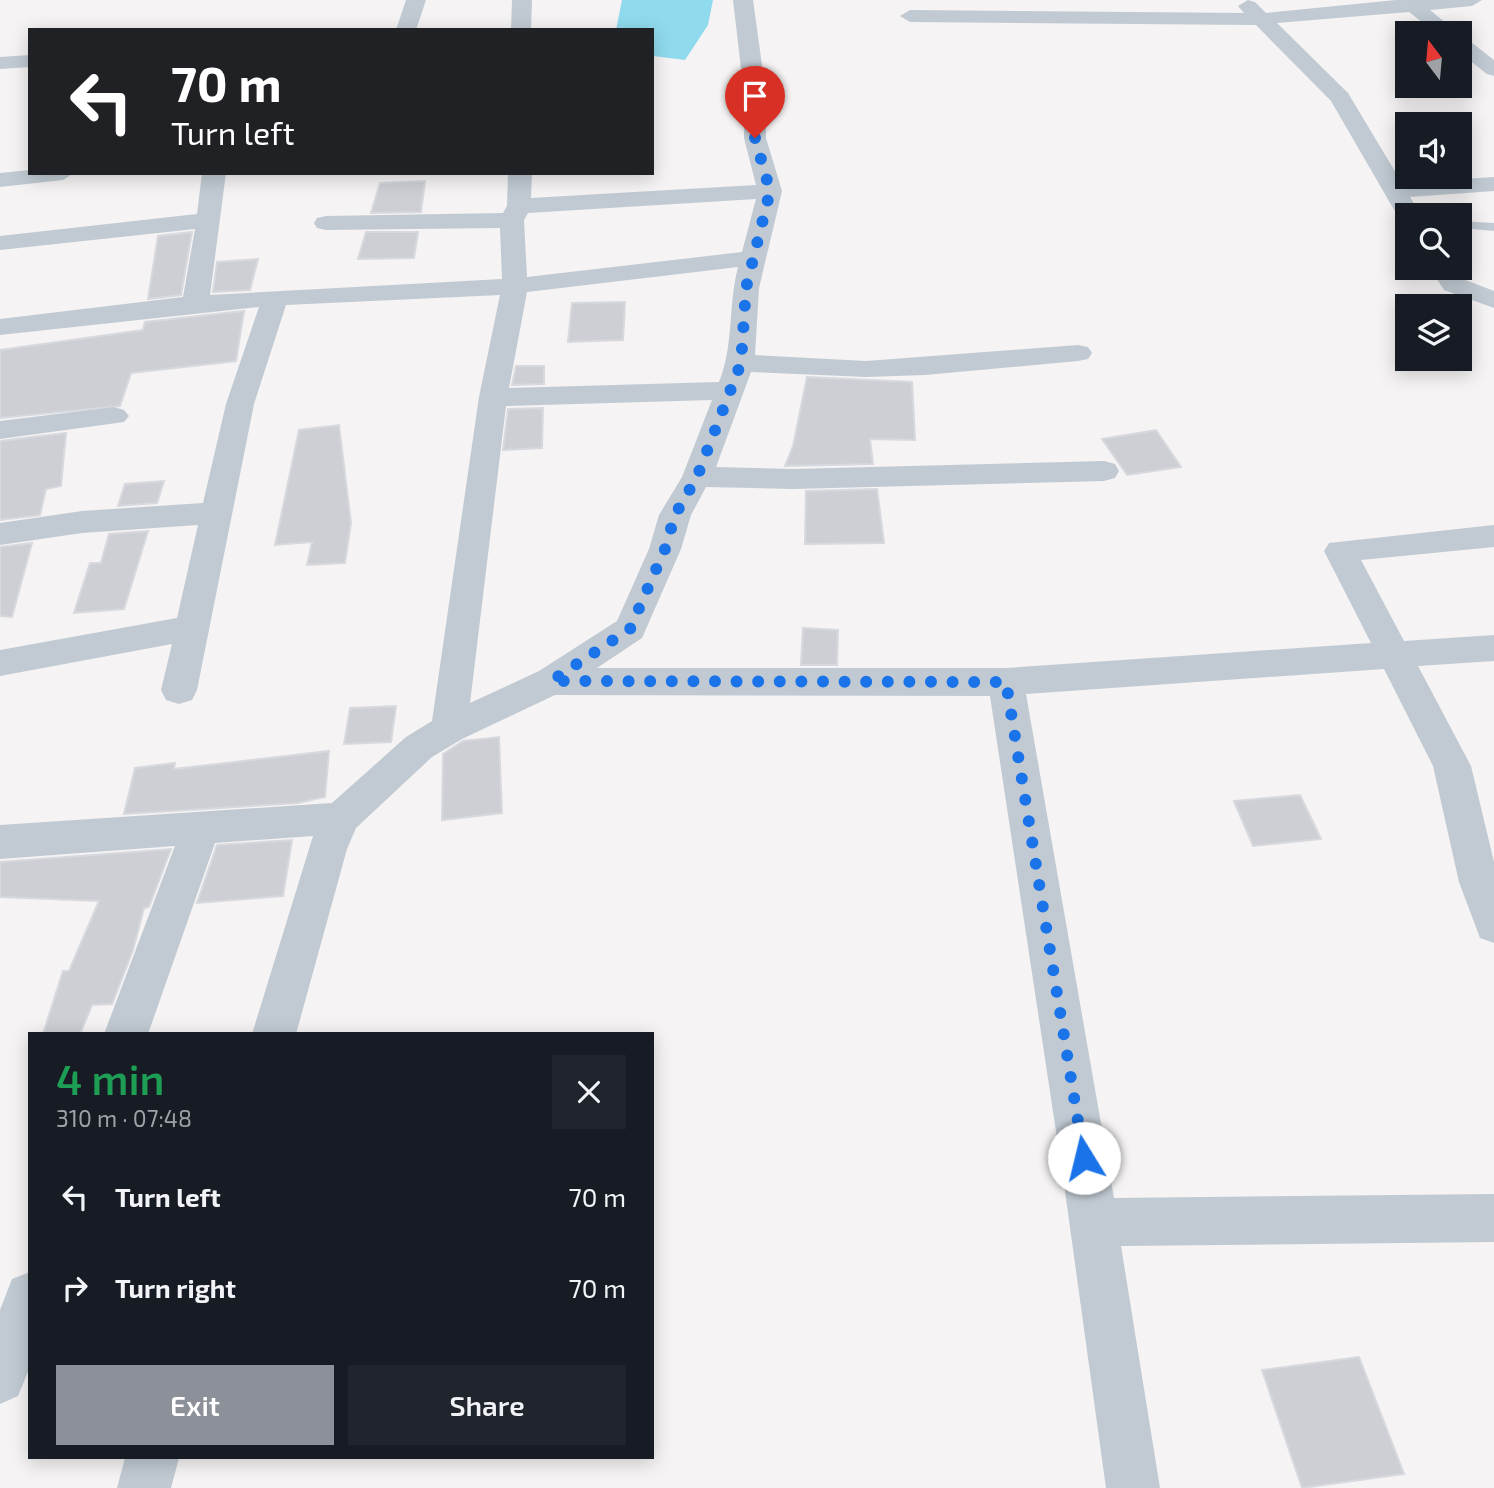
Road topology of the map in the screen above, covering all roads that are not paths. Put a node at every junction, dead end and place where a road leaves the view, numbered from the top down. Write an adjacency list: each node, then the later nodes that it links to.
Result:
1 (416, 0): 10 (street)
2 (522, 0): 11 (street)
3 (743, 0): 23 (street)
4 (1243, 0): 8 (street)
5 (1472, 0): 6 (street)
6 (1409, 2): 8 (street); 9 (street)
7 (909, 16): 8 (street)
8 (1261, 19): 24 (street)
9 (1433, 21)
10 (407, 28)
11 (521, 28)
12 (1472, 47): 13 (street)
13 (1494, 49)
14 (1472, 52): 17 (street)
15 (28, 61): 16 (street)
16 (0, 63)
17 (1494, 70)
18 (45, 175): 21 (street)
19 (214, 175): 27 (street)
20 (520, 175): 26 (street)
21 (0, 180)
22 (1494, 184): 24 (street)
23 (770, 191): 26 (street); 32 (street)
24 (1394, 191): 25 (street)
25 (1402, 203)
26 (516, 213): 28 (street); 34 (street)
27 (209, 220): 31 (street); 37 (street)
28 (326, 223)
29 (1472, 226): 30 (lane)
30 (1494, 227)
31 (0, 243)
32 (753, 258): 34 (street); 40 (street)
33 (1450, 280): 36 (street)
34 (515, 286): 35 (street); 41 (street)
35 (275, 298): 37 (street); 46 (street)
36 (1494, 300)
37 (195, 303): 38 (street)
38 (0, 327)
39 (1078, 353): 40 (street)
40 (735, 377): 41 (street); 45 (street)
41 (492, 397): 56 (street)
42 (114, 416): 43 (street)
43 (0, 430)
44 (1104, 471): 45 (street)
45 (697, 477): 53 (street)
46 (217, 513): 47 (street); 49 (street)
47 (0, 534)
48 (1494, 536): 51 (street)
49 (192, 628): 52 (street); 55 (street)
50 (1494, 648): 51 (street)
51 (1396, 657): 54 (street); 60 (street)
52 (0, 663)
53 (551, 681): 54 (street); 56 (street)
54 (1006, 682): 64 (street)
55 (179, 690)
56 (449, 729): 57 (street)
57 (341, 818): 58 (street); 62 (street)
58 (201, 828): 59 (street); 61 (street)
59 (0, 842)
60 (1494, 925)
61 (127, 1032)
62 (275, 1032)
63 (1494, 1218): 64 (street)
64 (1094, 1222): 69 (street)
65 (28, 1302): 66 (street)
66 (0, 1378)
67 (152, 1459): 68 (street)
68 (144, 1488)
69 (1133, 1488)

